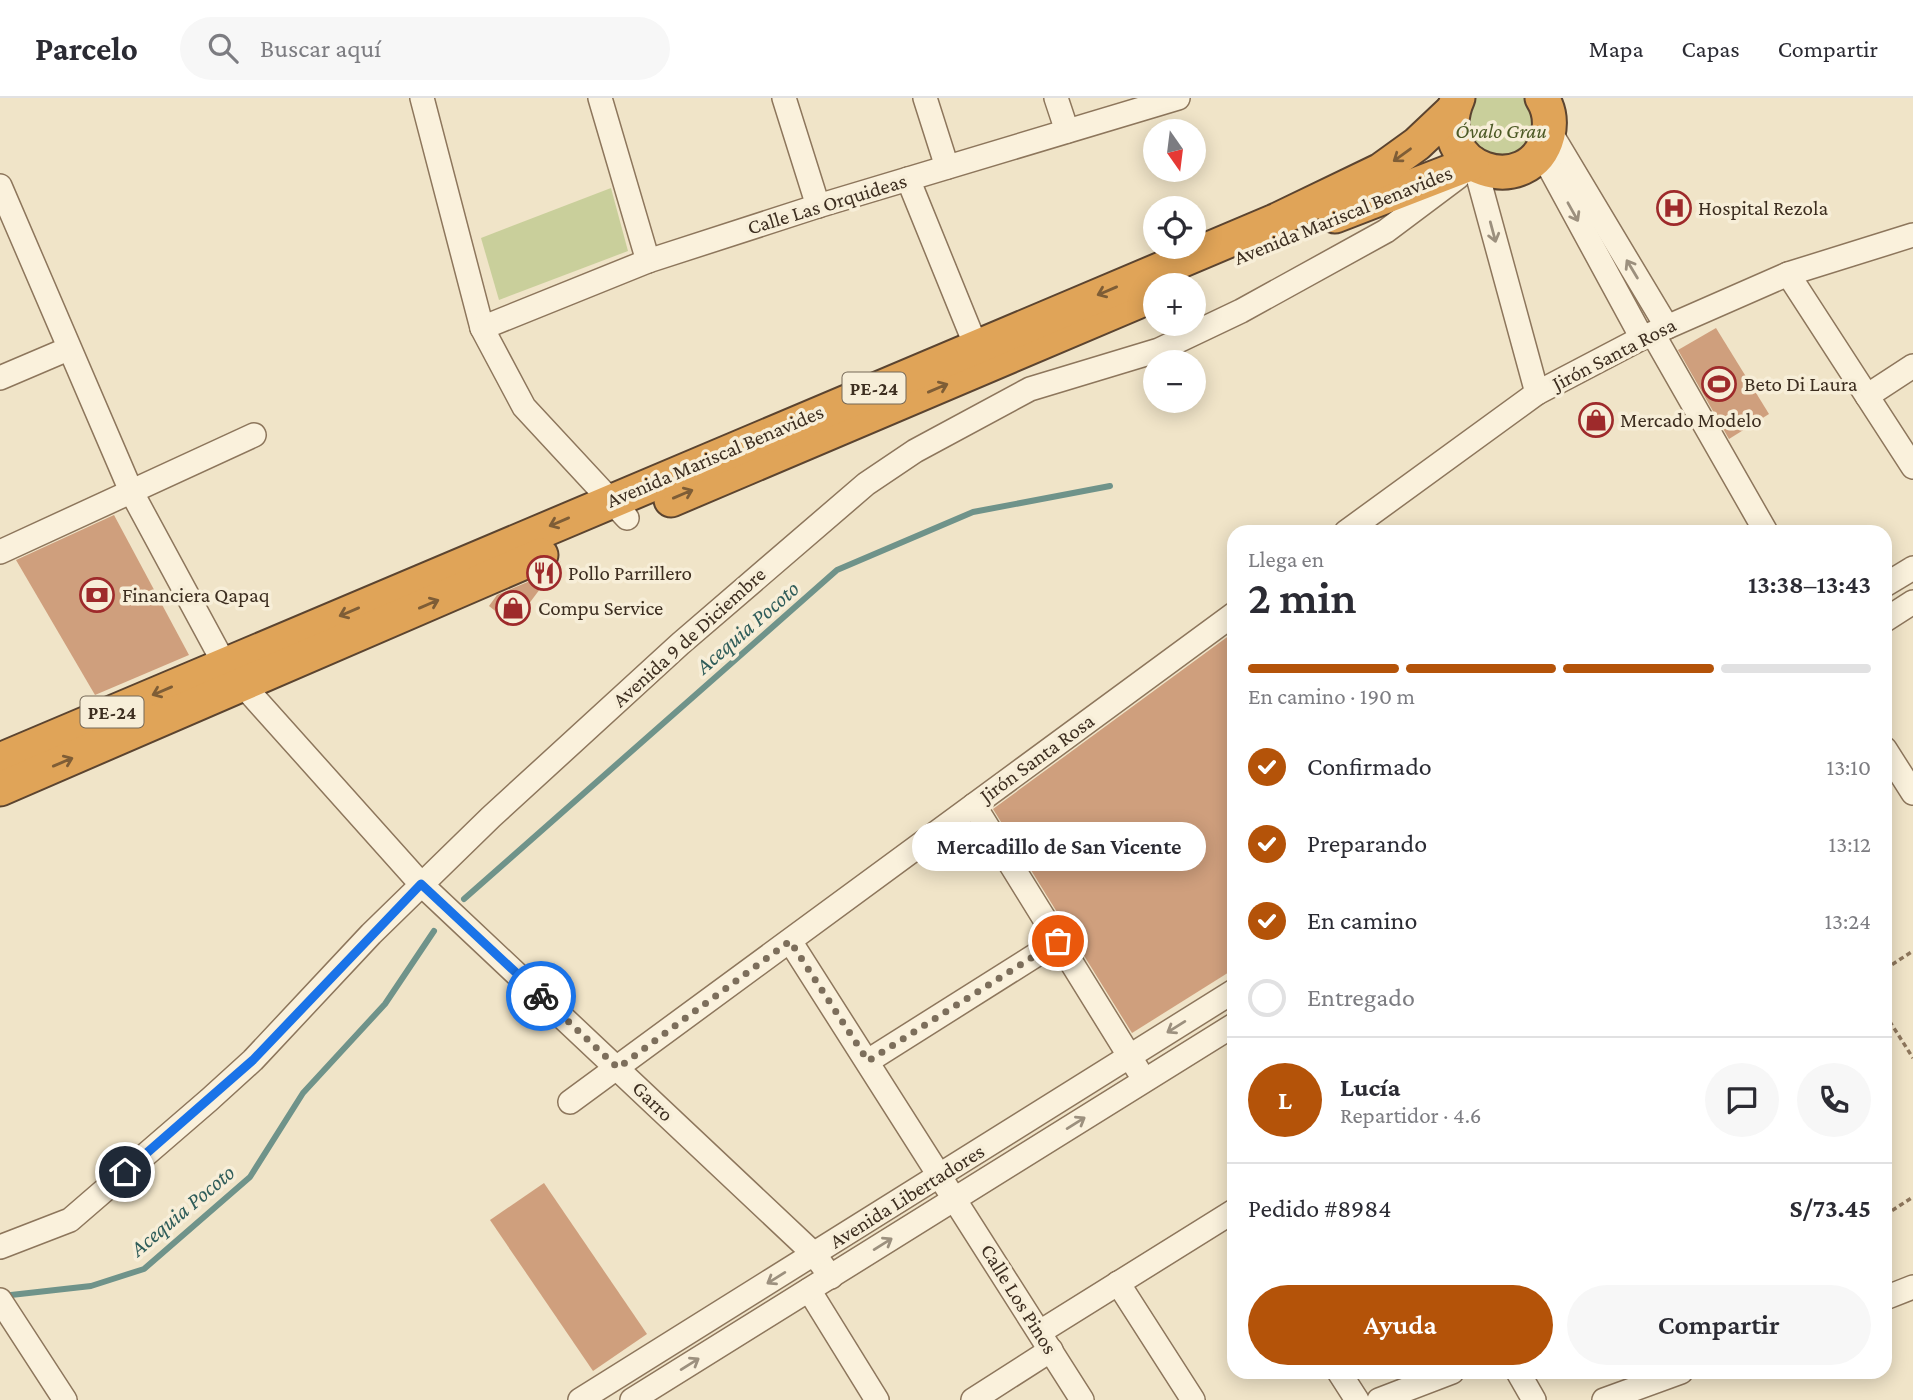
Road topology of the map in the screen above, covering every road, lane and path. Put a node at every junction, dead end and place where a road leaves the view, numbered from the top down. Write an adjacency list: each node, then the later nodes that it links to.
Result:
1 (422, 98): 20 (street)
2 (600, 98): 16 (street)
3 (785, 98): 14 (street)
4 (925, 98): 11 (street)
5 (1056, 98): 9 (street)
6 (1178, 98): 9 (street, Calle Las Orquideas)
7 (1455, 104): 10 (highway); 23 (highway, Avenida Mariscal Benavides / PE-24, one-way to 23)
8 (1547, 116): 10 (highway); 21 (street)
9 (1067, 131): 11 (street, Calle Las Orquideas)
10 (1474, 164): 17 (highway, Avenida Mariscal Benavides); 26 (street, one-way to 26); 46 (street, Avenida 9 de Diciembre)
11 (947, 167): 12 (street, Calle Las Orquideas)
12 (908, 179): 14 (street, Calle Las Orquideas); 23 (street)
13 (0, 186): 22 (street, Garro)
14 (818, 206): 16 (street, Calle Las Orquideas)
15 (1913, 235): 18 (street, Jirón Santa Rosa)
16 (648, 261): 20 (street, Calle Las Orquideas)
17 (1204, 273)
18 (1788, 274): 21 (street, Jirón Santa Rosa); 27 (street)
19 (1143, 298): 23 (highway, Avenida Mariscal Benavides / PE-24)
20 (482, 328): 31 (street)
21 (1654, 333): 26 (street, Jirón Santa Rosa); 33 (street)
22 (68, 349): 25 (street); 30 (street, Garro)
23 (980, 357): 31 (highway, Avenida Mariscal Benavides / PE-24)
24 (1913, 366): 27 (street)
25 (0, 378)
26 (1537, 393): 32 (street, Jirón Santa Rosa)
27 (1867, 396): 29 (street)
28 (254, 435): 30 (street)
29 (1913, 467)
30 (131, 491): 34 (street); 40 (street, Garro)
31 (619, 509): 40 (highway, Avenida Mariscal Benavides / PE-24)
32 (1356, 525)
33 (1762, 525)
34 (0, 552)
35 (1913, 568): 36 (street)
36 (1892, 581)
37 (1913, 602): 38 (street)
38 (1892, 616)
39 (1227, 619): 45 (street, Jirón Santa Rosa)
40 (233, 675): 41 (highway, Avenida Mariscal Benavides / PE-24, one-way to 41); 43 (highway, Avenida Mariscal Benavides / PE-24, one-way to 40); 46 (street, Garro)
41 (0, 760)
42 (1892, 760): 44 (street)
43 (0, 789)
44 (1913, 793)
45 (974, 805): 47 (street, Jirón Santa Rosa); 48 (street)
46 (421, 884): 57 (street, Garro); 65 (street, Avenida 9 de Diciembre)
47 (790, 941): 56 (street, Calle Los Pinos); 57 (street, Jirón Santa Rosa)
48 (1058, 941): 54 (street); 56 (street)
49 (1913, 951): 50 (path)
50 (1892, 964)
51 (1227, 995): 54 (street, Avenida Libertadores, one-way to 54)
52 (1892, 1025): 55 (path)
53 (1227, 1029): 58 (street, Avenida Libertadores)
54 (1130, 1057): 58 (street); 60 (street, Avenida Libertadores)
55 (1913, 1058)
56 (868, 1061): 60 (street, Calle Los Pinos)
57 (618, 1068): 59 (street, Jirón Santa Rosa); 66 (street, Garro)
58 (1145, 1081): 62 (street, Avenida Libertadores, one-way to 58)
59 (570, 1102)
60 (939, 1175): 62 (street, Calle Los Pinos); 66 (street, Avenida Libertadores)
61 (1913, 1197): 63 (path)
62 (956, 1198): 67 (street, Avenida Libertadores, one-way to 62); 73 (street, Calle Los Pinos)
63 (1892, 1210)
64 (1227, 1215): 68 (street)
65 (0, 1247)
66 (814, 1254): 67 (street, Garro); 79 (street, Avenida Libertadores, one-way to 79)
67 (831, 1277): 70 (street, Avenida Libertadores)
68 (1118, 1283): 73 (street); 84 (street)
69 (1913, 1287): 71 (street)
70 (809, 1290): 80 (street, Avenida Libertadores, one-way to 70); 81 (street)
71 (1892, 1292)
72 (2, 1303): 78 (street)
73 (1046, 1341): 82 (street); 83 (street, Calle Los Pinos)
74 (1343, 1379): 85 (street)
75 (1434, 1379): 86 (street)
76 (1522, 1379): 87 (street)
77 (1662, 1379): 88 (street)
78 (65, 1400)
79 (580, 1400)
80 (632, 1400)
81 (877, 1400)
82 (973, 1400)
83 (1082, 1400)
84 (1193, 1400)
85 (1356, 1400)
86 (1380, 1400)
87 (1534, 1400)
88 (1604, 1400)

